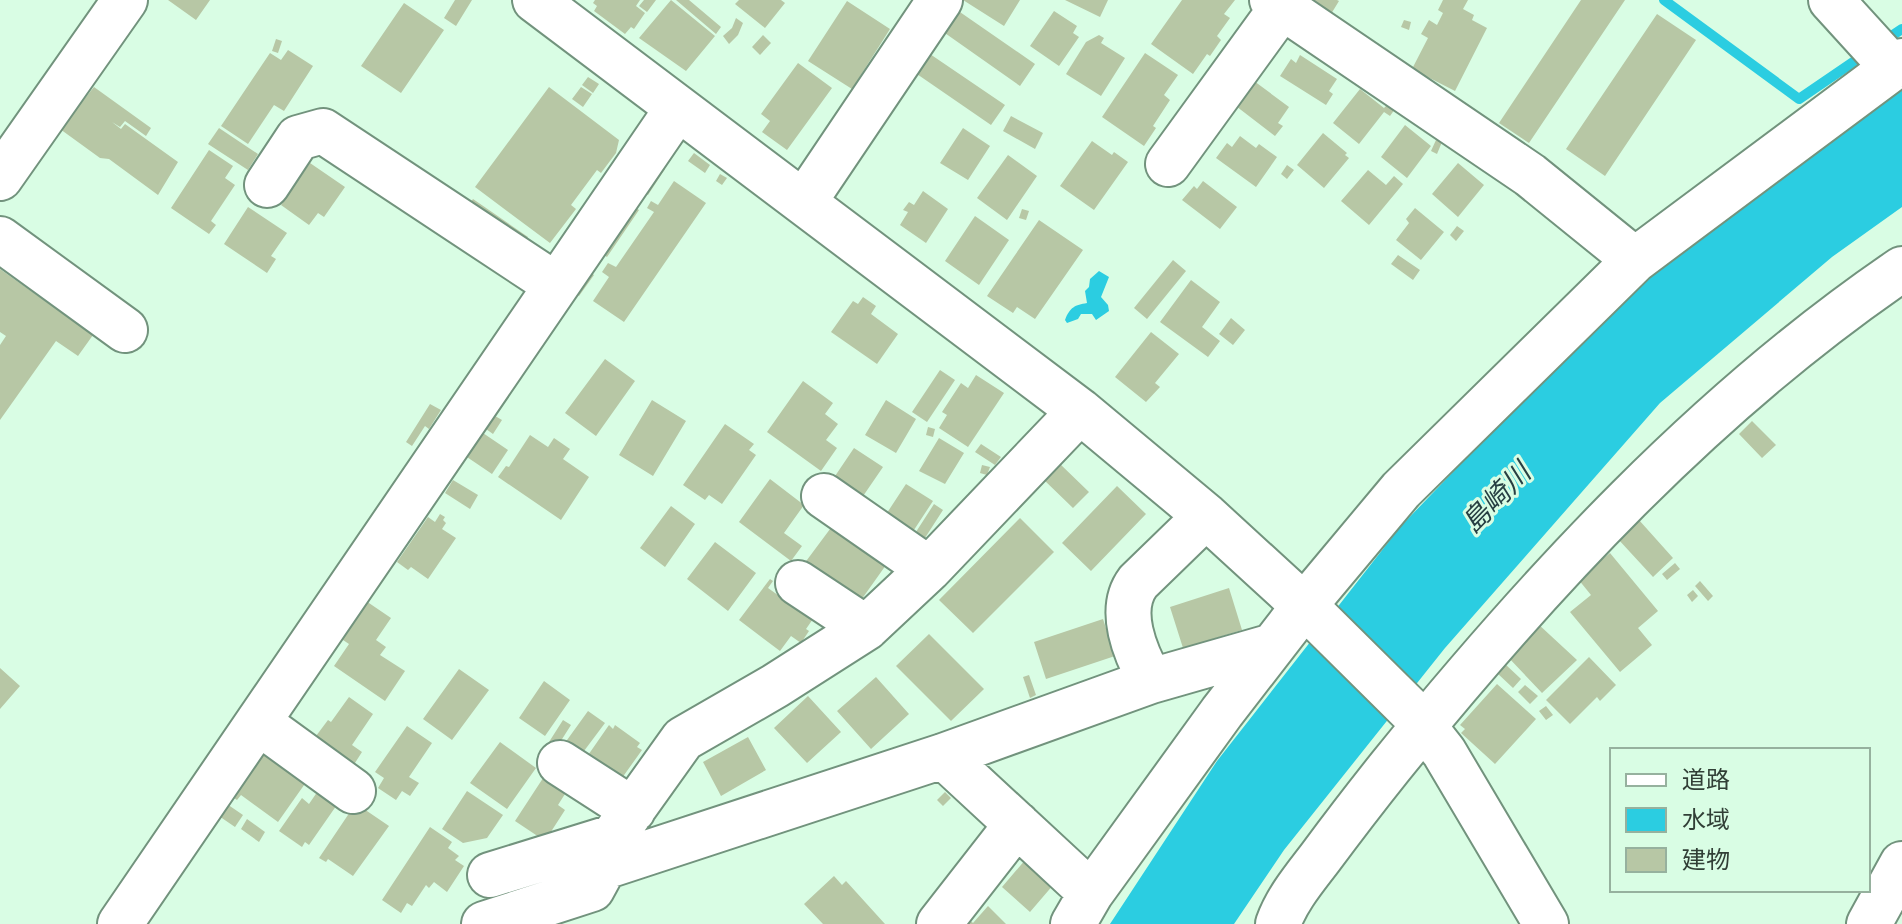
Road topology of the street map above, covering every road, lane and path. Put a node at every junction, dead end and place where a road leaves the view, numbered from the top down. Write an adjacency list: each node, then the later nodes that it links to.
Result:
1 (125, 0): 9 (street)
2 (535, 0): 7 (street)
3 (940, 0): 11 (street)
4 (1831, 0): 6 (street)
5 (1277, 4): 8 (street); 13 (street)
6 (1897, 64): 13 (street)
7 (677, 109): 11 (street); 15 (street)
8 (1168, 164)
9 (0, 178)
10 (267, 185): 15 (street)
11 (804, 202): 17 (street)
12 (0, 239): 16 (street)
13 (1635, 260): 22 (street)
14 (1902, 269): 26 (street)
15 (556, 285): 27 (street)
16 (125, 330)
17 (1080, 411): 19 (street); 20 (street)
18 (824, 496): 20 (street)
19 (1206, 516): 22 (street); 25 (street)
20 (929, 569): 23 (street)
21 (798, 583): 23 (street)
22 (1309, 611): 24 (street); 26 (street)
23 (866, 628): 32 (street)
24 (1273, 646): 25 (street); 35 (street)
25 (1151, 681): 28 (street)
26 (1420, 720): 39 (street); 40 (street)
27 (258, 722): 30 (street); 36 (street)
28 (943, 756): 31 (street); 32 (street)
29 (560, 763): 32 (street)
30 (353, 791)
31 (1017, 824): 35 (street); 38 (street)
32 (616, 838): 34 (street); 37 (street)
33 (1902, 864): 41 (street)
34 (490, 875)
35 (1082, 908)
36 (120, 924)
37 (484, 924)
38 (939, 924)
39 (1278, 924)
40 (1546, 924)
41 (1869, 924)

